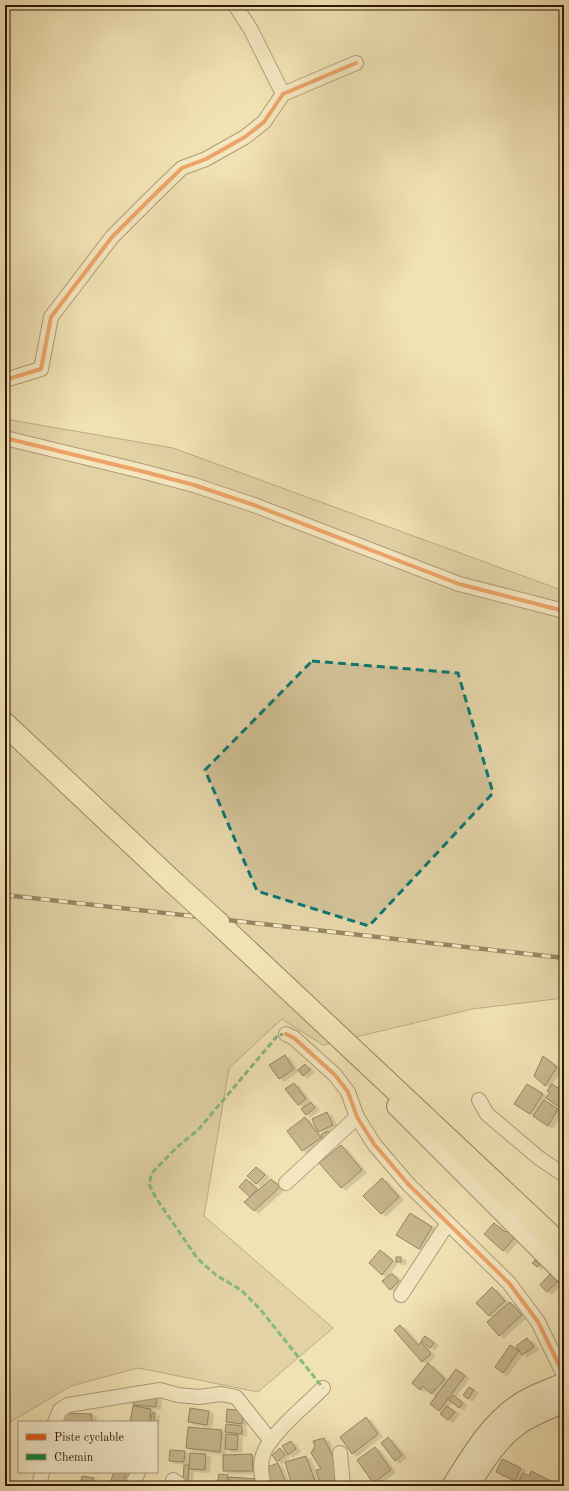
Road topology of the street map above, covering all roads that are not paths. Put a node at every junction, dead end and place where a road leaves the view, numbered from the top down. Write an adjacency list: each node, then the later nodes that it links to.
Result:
1 (235, 5): 3 (street)
2 (356, 63): 3 (street)
3 (282, 94): 4 (street)
4 (5, 380)
5 (5, 438): 6 (street)
6 (564, 611)
7 (5, 724): 8 (highway, bridge)
8 (315, 1016): 15 (highway); 16 (street)
9 (286, 1034): 11 (street)
10 (479, 1100): 12 (street)
11 (357, 1117): 13 (street); 14 (street)
12 (564, 1175)
13 (286, 1183)
14 (448, 1223): 17 (street); 18 (street)
15 (564, 1248)
16 (564, 1273)
17 (401, 1295)
18 (564, 1375)
19 (564, 1383): 31 (street)
20 (323, 1388): 23 (street)
21 (564, 1403): 32 (street)
22 (55, 1421): 23 (street)
23 (271, 1440): 29 (street)
24 (340, 1453): 30 (street)
25 (42, 1473): 27 (street)
26 (138, 1473): 28 (street)
27 (39, 1486)
28 (132, 1486)
29 (264, 1486)
30 (343, 1486)
31 (452, 1486)
32 (469, 1486)

